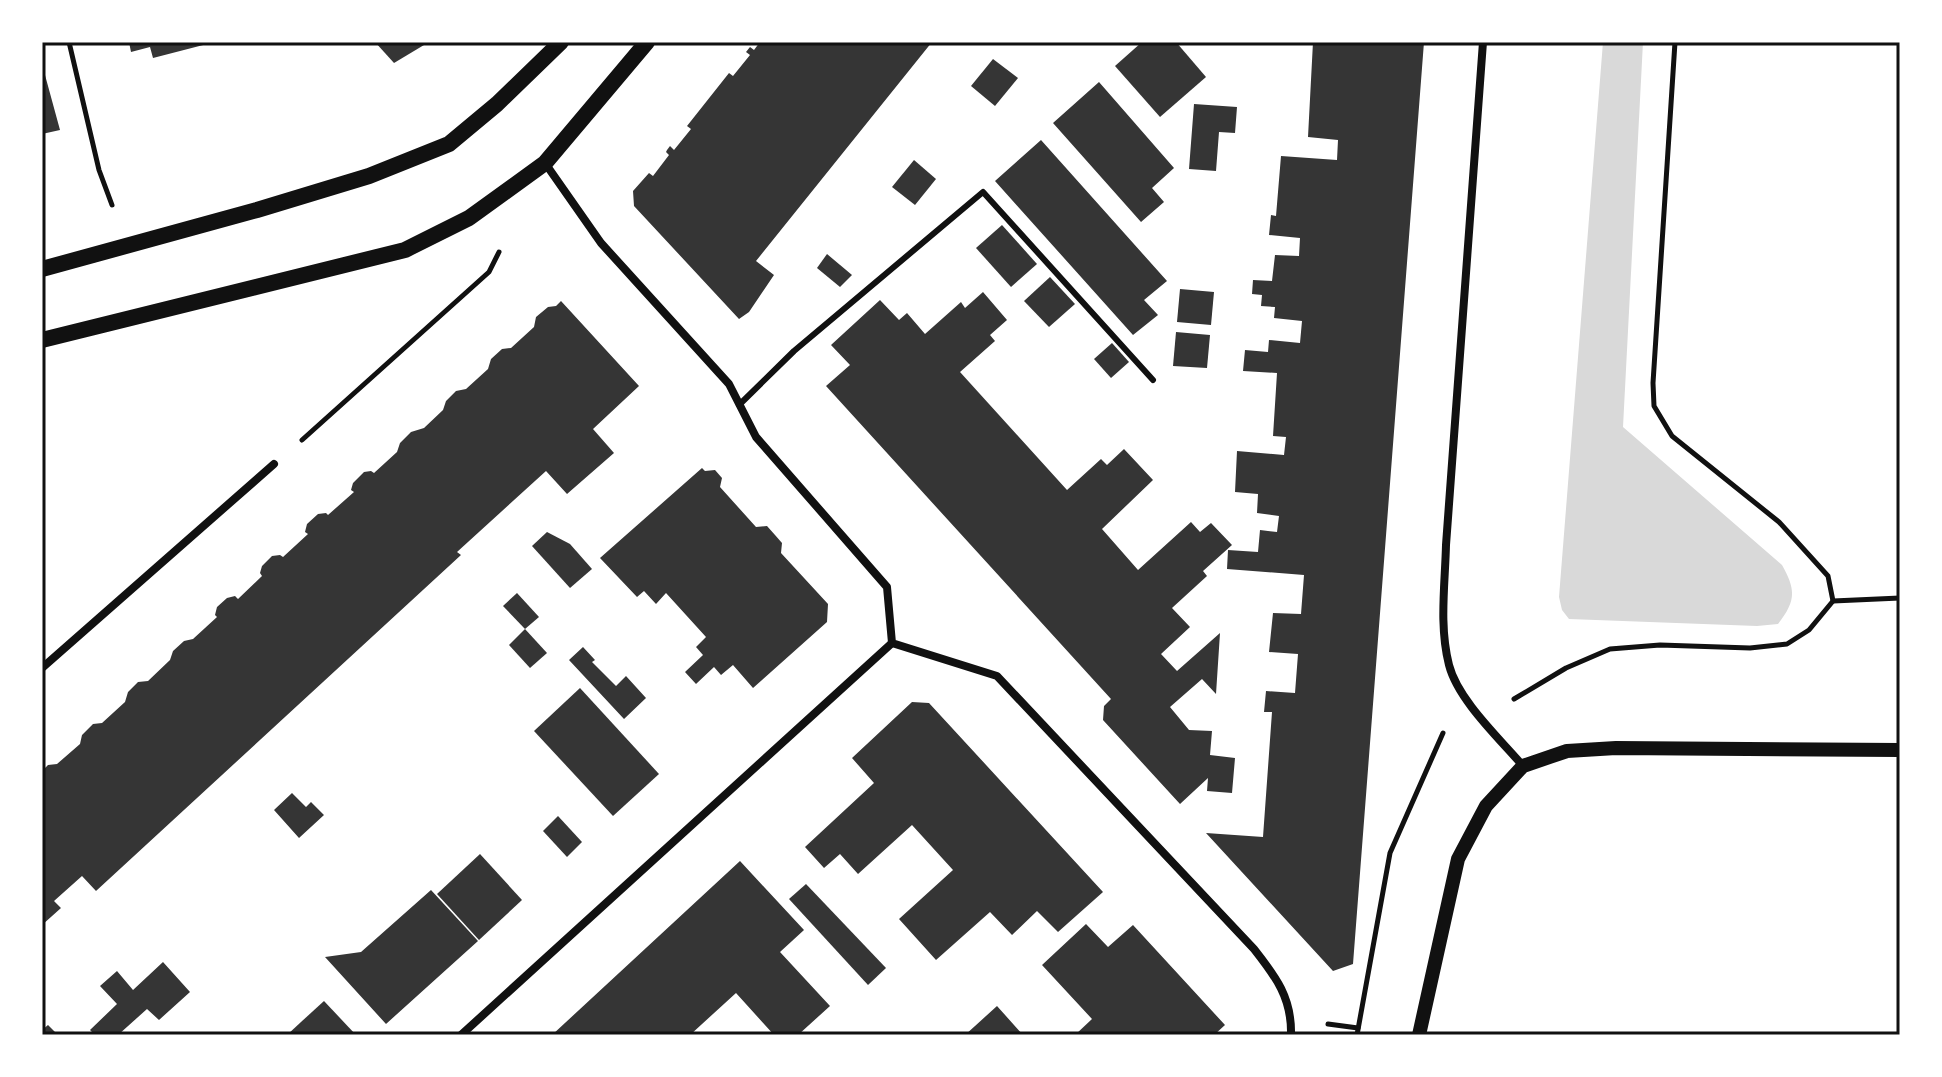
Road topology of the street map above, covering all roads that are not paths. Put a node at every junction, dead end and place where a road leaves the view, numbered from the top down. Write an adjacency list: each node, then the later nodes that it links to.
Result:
1 (561, 42): 5 (main road)
2 (647, 42): 4 (main road)
3 (1483, 42): 13 (street)
4 (545, 163): 6 (main road); 8 (street)
5 (42, 269)
6 (42, 340)
7 (1153, 380): 8 (lane)
8 (739, 405): 10 (street)
9 (274, 464): 11 (street)
10 (892, 643): 14 (street); 15 (street)
11 (42, 668)
12 (1900, 750): 13 (street)
13 (1523, 766): 16 (street)
14 (461, 1035)
15 (1291, 1035)
16 (1419, 1035)

